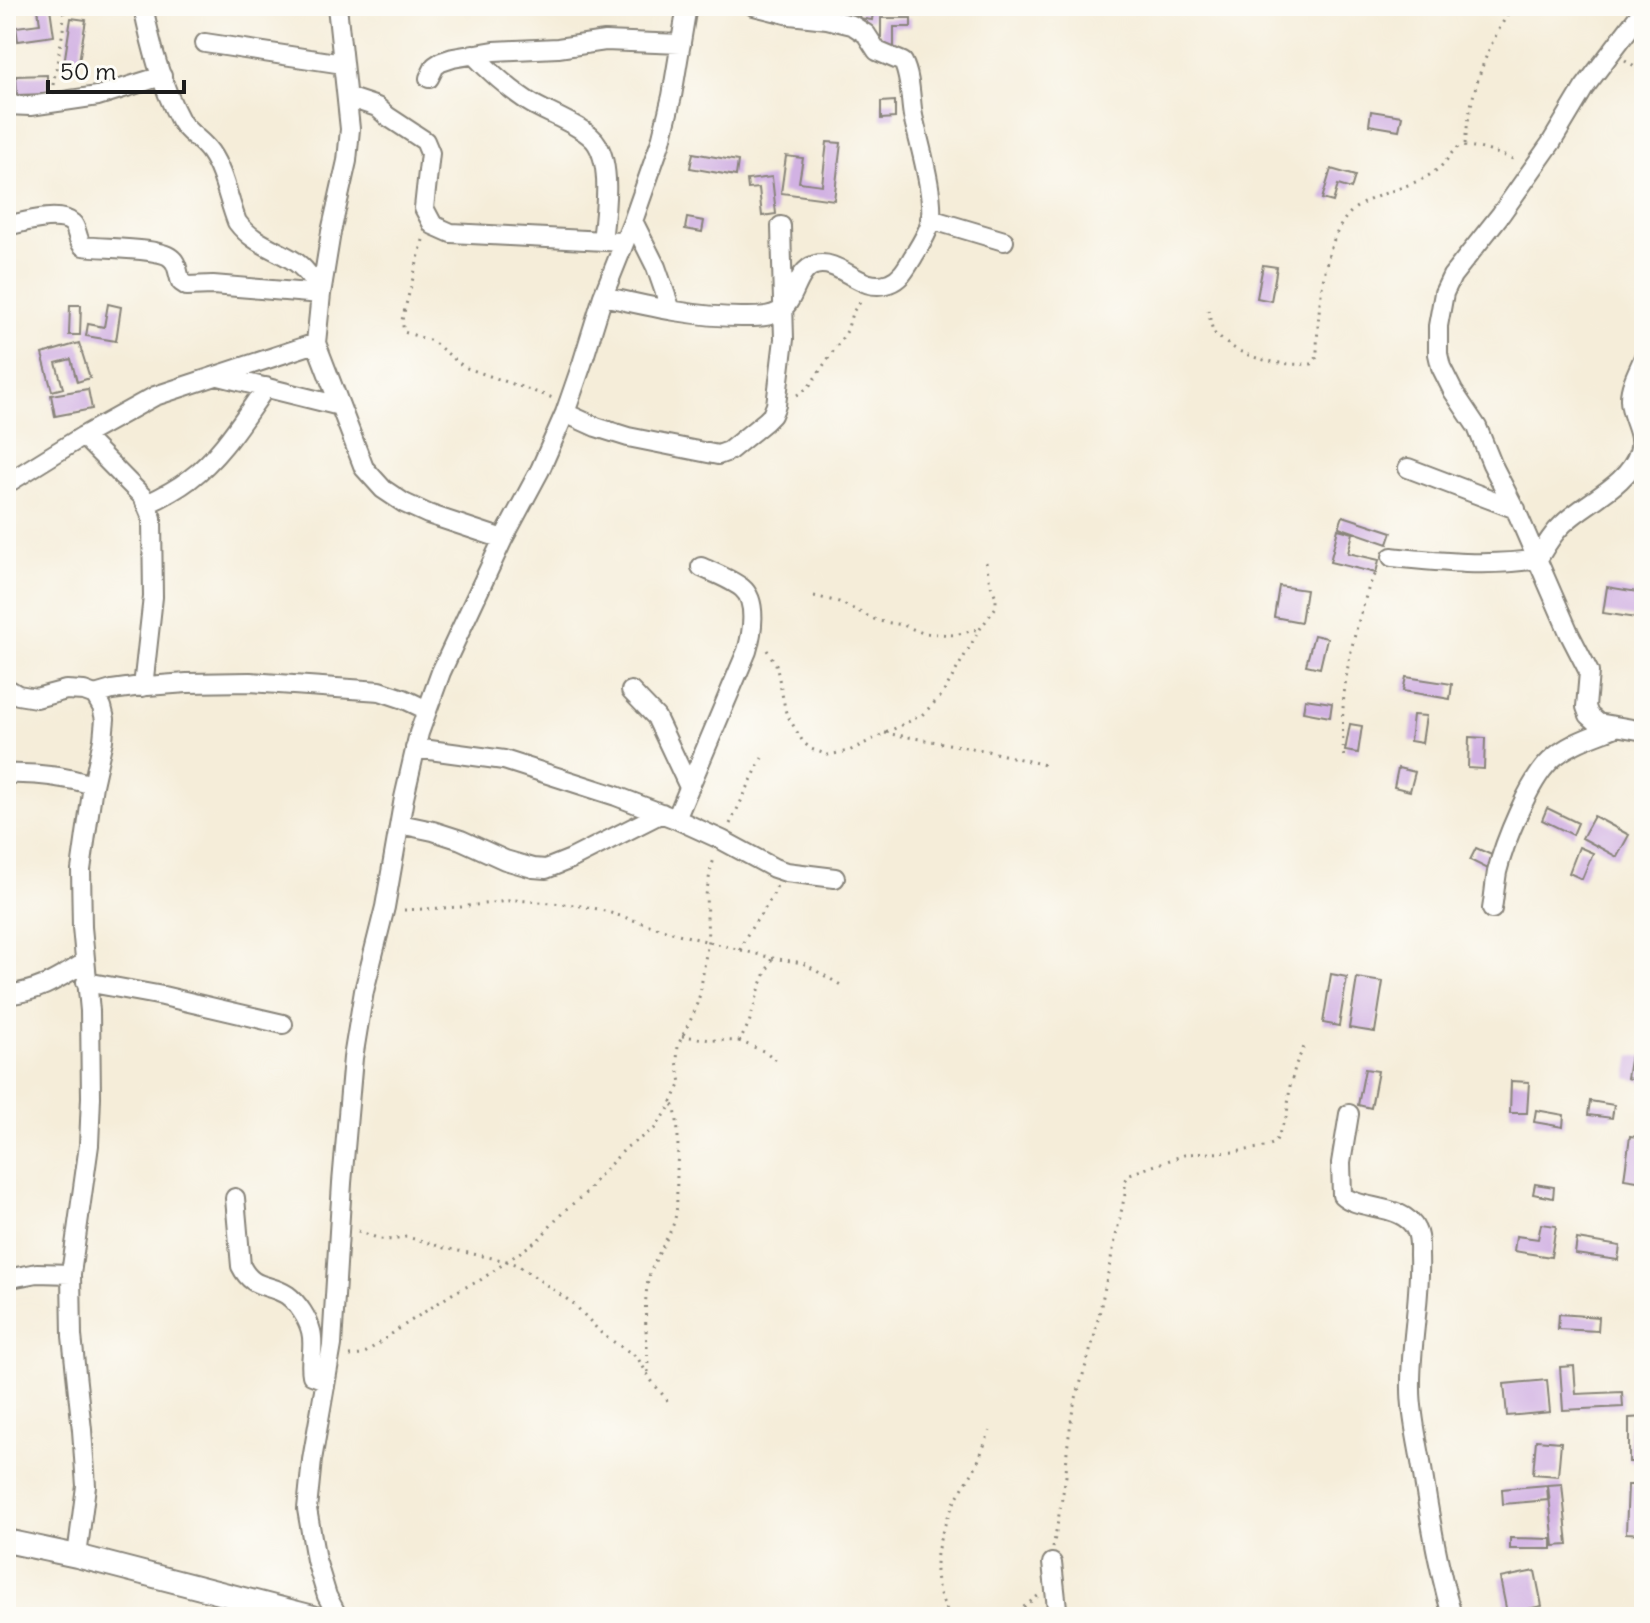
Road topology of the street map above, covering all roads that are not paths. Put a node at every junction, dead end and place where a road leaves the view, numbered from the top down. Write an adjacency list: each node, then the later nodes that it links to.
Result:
1 (143, 6): 10 (street)
2 (337, 6): 9 (street)
3 (754, 6): 14 (street)
4 (691, 8): 7 (street)
5 (1644, 9): 35 (street)
6 (205, 43): 9 (street)
7 (681, 44): 8 (street); 15 (street)
8 (473, 54): 11 (street); 18 (street)
9 (343, 64): 12 (street)
10 (162, 76): 13 (street); 21 (street)
11 (429, 78)
12 (347, 97): 18 (street); 21 (street)
13 (6, 105)
14 (930, 219): 19 (street); 23 (street)
15 (633, 221): 20 (street); 24 (street)
16 (6, 226): 21 (street)
17 (781, 226): 23 (street)
18 (602, 241): 20 (street)
19 (1004, 241)
20 (624, 242): 22 (street)
21 (321, 294): 25 (street)
22 (603, 296): 24 (street); 30 (street)
23 (783, 309): 24 (street); 30 (street)
24 (671, 310)
25 (316, 343): 27 (street); 29 (street)
26 (1644, 357): 38 (street)
27 (219, 376): 28 (street); 31 (street)
28 (266, 387): 29 (street); 34 (street)
29 (340, 406): 36 (street)
30 (566, 408): 36 (street)
31 (83, 436): 33 (street); 34 (street)
32 (1408, 468): 35 (street)
33 (6, 484)
34 (147, 504): 40 (street)
35 (1516, 509): 38 (street)
36 (503, 539): 44 (street)
37 (1392, 557): 38 (street)
38 (1538, 559): 45 (street)
39 (701, 567): 50 (street)
40 (143, 687): 43 (street); 44 (street)
41 (6, 688): 43 (street)
42 (631, 691): 50 (street)
43 (95, 695): 49 (street)
44 (427, 710): 47 (street)
45 (1616, 727): 46 (street); 54 (street)
46 (1644, 731)
47 (415, 748): 51 (street); 52 (street)
48 (6, 774): 49 (street)
49 (93, 785): 55 (street)
50 (689, 787): 51 (street)
51 (669, 816): 52 (street); 53 (street)
52 (400, 824): 62 (street)
53 (835, 878)
54 (1492, 909)
55 (85, 973): 56 (street); 57 (street); 60 (street)
56 (6, 995)
57 (283, 1024)
58 (1349, 1114): 69 (street)
59 (235, 1198): 62 (street)
60 (71, 1274): 61 (street); 64 (street)
61 (6, 1279)
62 (325, 1380): 67 (street)
63 (6, 1541): 64 (street)
64 (77, 1556): 66 (street)
65 (1053, 1571): 68 (street)
66 (313, 1617)
67 (338, 1617)
68 (1058, 1617)
69 (1455, 1617)

